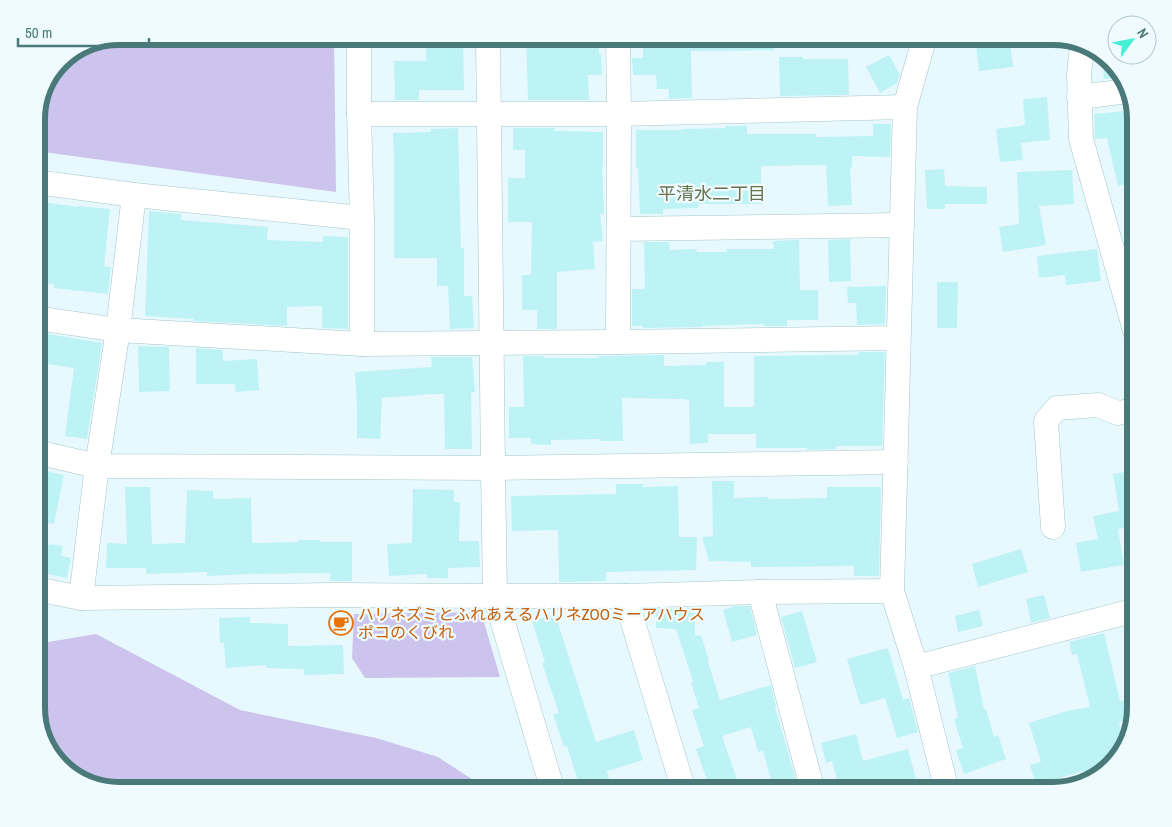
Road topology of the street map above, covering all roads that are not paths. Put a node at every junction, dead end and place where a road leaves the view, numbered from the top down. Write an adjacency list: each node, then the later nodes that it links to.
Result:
1 (359, 45): 10 (street)
2 (488, 45): 9 (street)
3 (618, 45): 11 (street)
4 (922, 45): 8 (street)
5 (1081, 51): 7 (street)
6 (1122, 93): 7 (street)
7 (1080, 97): 17 (street)
8 (905, 107): 11 (street); 15 (street)
9 (490, 113): 10 (street); 11 (street); 23 (street)
10 (359, 114): 14 (street)
11 (619, 114): 16 (street)
12 (45, 183): 13 (street)
13 (134, 195): 14 (street); 19 (street)
14 (362, 218): 22 (street)
15 (902, 225): 16 (street); 20 (street)
16 (619, 229): 21 (street)
17 (1127, 302)
18 (45, 319): 19 (street)
19 (118, 330): 22 (street); 27 (street)
20 (898, 338): 21 (street); 26 (street)
21 (618, 342): 23 (street)
22 (362, 344): 23 (street)
23 (492, 344): 28 (street)
24 (1127, 412): 29 (street)
25 (45, 454): 27 (street)
26 (896, 462): 28 (street); 31 (street)
27 (97, 466): 28 (street); 35 (street)
28 (493, 468): 33 (street)
29 (1054, 527)
30 (45, 591): 35 (street)
31 (892, 591): 32 (street); 37 (street)
32 (760, 592): 34 (street); 40 (street)
33 (495, 596): 34 (street); 35 (street); 38 (street)
34 (625, 596): 39 (street)
35 (81, 598)
36 (1127, 612): 37 (street)
37 (916, 667): 41 (street)
38 (550, 782)
39 (681, 782)
40 (812, 782)
41 (946, 782)

